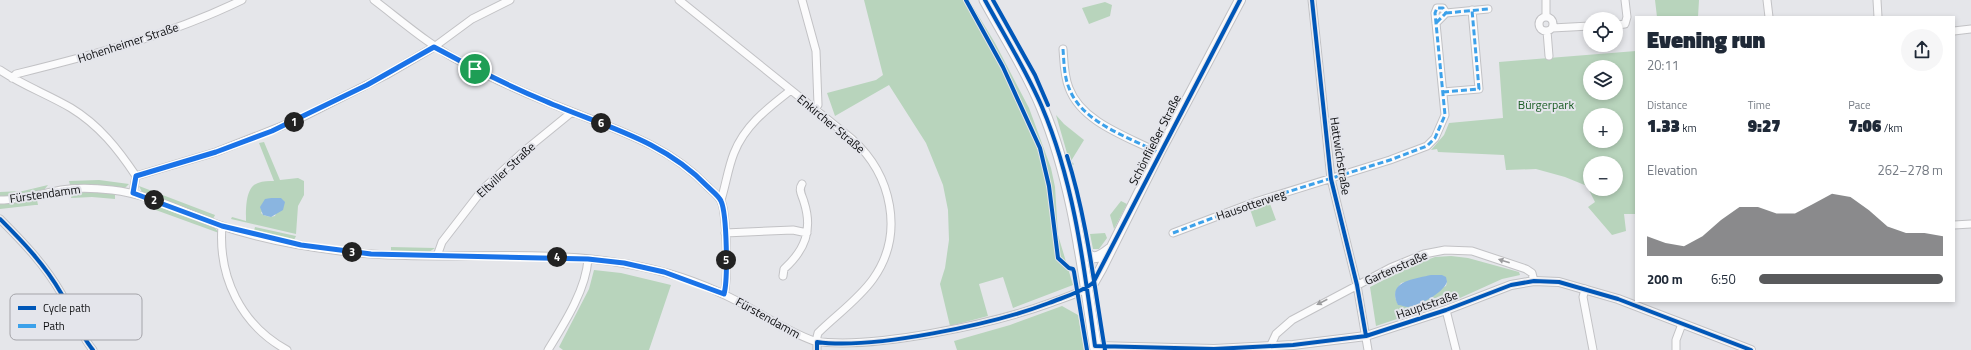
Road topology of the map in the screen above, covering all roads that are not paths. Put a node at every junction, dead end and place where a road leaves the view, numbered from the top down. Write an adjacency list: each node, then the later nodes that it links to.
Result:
1 (242, 0): 29 (street, Hohenheimer Straße)
2 (374, 0): 25 (street)
3 (510, 0): 25 (street)
4 (679, 0): 30 (street, Enkircher Straße)
5 (802, 0): 32 (street)
6 (985, 0): 48 (main road)
7 (1240, 0): 34 (main road, Schönfließer Straße)
8 (1312, 0): 36 (street, Hattwichstraße)
9 (1546, 0): 16 (street)
10 (1625, 0): 20 (street)
11 (1767, 0): 17 (street)
12 (1877, 0): 18 (street)
13 (1488, 8): 14 (street)
14 (1472, 10): 15 (street); 31 (street)
15 (1446, 13): 19 (street); 19 (street)
16 (1546, 16): 23 (street); 23 (street)
17 (1769, 16)
18 (1878, 16)
19 (1436, 23): 31 (street, Hausotterweg)
20 (1623, 24)
21 (1583, 27): 23 (street)
22 (1971, 29): 24 (street)
23 (1549, 30): 27 (street)
24 (1955, 31)
25 (434, 47): 33 (street); 35 (street)
26 (1063, 49): 34 (street)
27 (1549, 56)
28 (0, 70): 29 (street)
29 (12, 78): 35 (street)
30 (791, 90): 32 (street, Enkircher Straße); 40 (street)
31 (1443, 92): 36 (street, Hausotterweg)
32 (816, 109): 63 (street, Enkircher Straße)
33 (572, 112): 40 (street); 50 (street, Eltviller Straße)
34 (1159, 153): 49 (main road, Schönfließer Straße)
35 (136, 176): 38 (street)
36 (1331, 179): 47 (street, Hausotterweg); 54 (street, Hattwichstraße)
37 (802, 184): 46 (street)
38 (133, 193): 39 (street, Fürstendamm); 44 (street, Fürstendamm)
39 (0, 200)
40 (721, 200): 45 (street)
41 (0, 219): 57 (street)
42 (1971, 224): 43 (street)
43 (1955, 225)
44 (222, 226): 50 (street, Fürstendamm); 67 (street)
45 (725, 232): 46 (street); 58 (street)
46 (807, 233): 52 (street)
47 (1173, 233)
48 (1079, 246): 49 (main road); 55 (main road)
49 (1110, 249): 55 (main road, Schönfließer Straße)
50 (436, 256): 51 (street, Fürstendamm)
51 (588, 259): 58 (street, Fürstendamm); 68 (street)
52 (783, 276)
53 (1534, 281): 54 (street, Gartenstraße, one-way to 54); 56 (street, Hauptstraße); 59 (street, Hauptstraße)
54 (1357, 285): 61 (street, Hattwichstraße); 64 (street, Gartenstraße, one-way to 64)
55 (1087, 288): 63 (street, Fürstendamm); 65 (main road)
56 (1585, 289): 60 (street, Hauptstraße); 71 (street)
57 (62, 294)
58 (724, 294): 63 (street, Fürstendamm)
59 (1446, 310): 61 (street, Hauptstraße); 70 (street)
60 (1682, 324): 72 (street); 73 (street, Hauptstraße)
61 (1366, 336): 64 (street, Hauptstraße); 69 (street, Hattwichstraße)
62 (86, 340): 66 (street)
63 (817, 346)
64 (1270, 347): 65 (street, Hauptstraße)
65 (1096, 348)
66 (93, 350)
67 (287, 350)
68 (548, 350)
69 (1368, 350)
70 (1456, 350)
71 (1593, 350)
72 (1676, 350)
73 (1751, 350)

